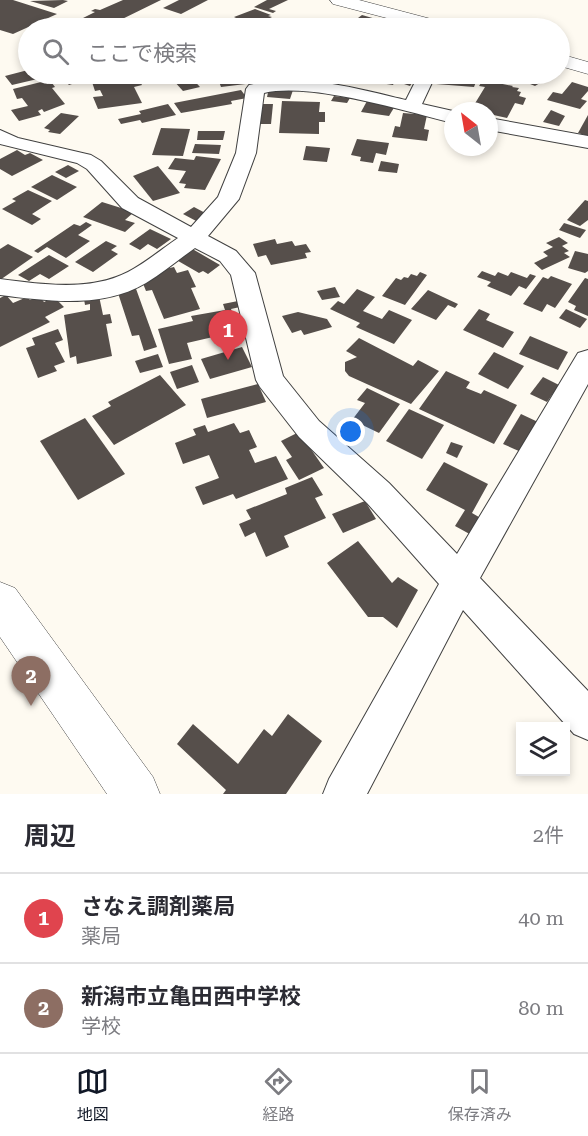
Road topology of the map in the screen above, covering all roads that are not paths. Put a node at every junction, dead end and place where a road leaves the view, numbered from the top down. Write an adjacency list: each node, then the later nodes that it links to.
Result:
1 (353, 2): 2 (street)
2 (409, 18)
3 (570, 63): 4 (street)
4 (588, 68)
5 (422, 84): 6 (street)
6 (412, 106): 7 (street); 11 (street)
7 (444, 115)
8 (498, 126): 10 (street)
9 (0, 136): 11 (street)
10 (588, 142)
11 (194, 238): 12 (street); 14 (street)
12 (0, 287)
13 (586, 366): 14 (street)
14 (459, 582): 16 (street); 18 (street)
15 (0, 602): 17 (street)
16 (588, 720)
17 (136, 794)
18 (344, 794)

